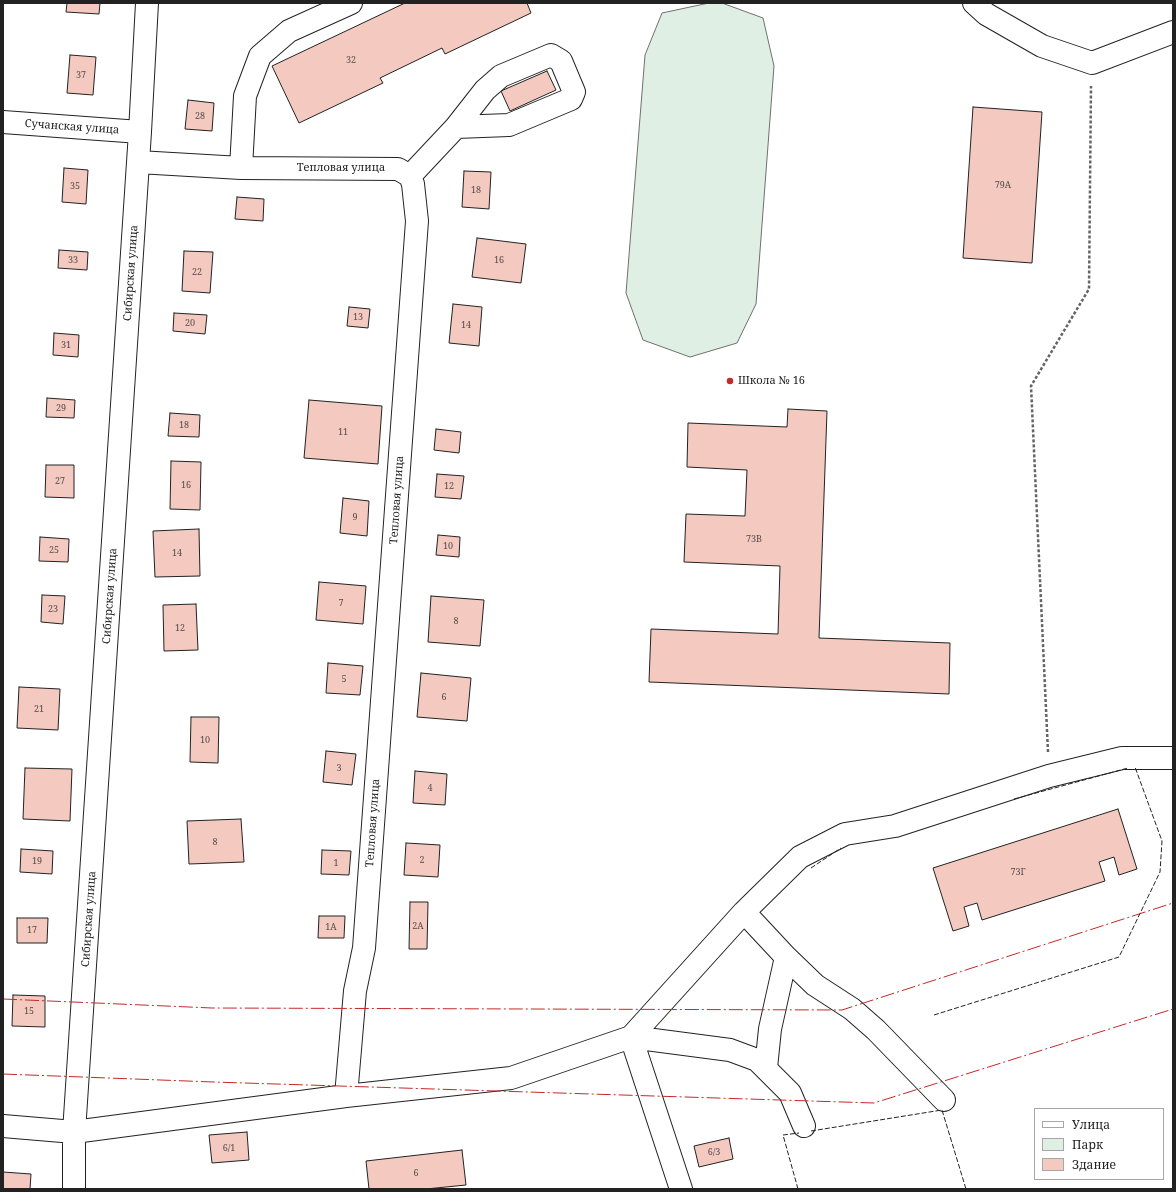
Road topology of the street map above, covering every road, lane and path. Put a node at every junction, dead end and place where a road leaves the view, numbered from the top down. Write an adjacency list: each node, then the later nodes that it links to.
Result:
1 (147, 3): 8 (street, Сибирская улица)
2 (350, 3): 10 (street)
3 (974, 3): 5 (street)
4 (1173, 32): 5 (street)
5 (1092, 63): 13 (path)
6 (3, 122): 8 (street, Сучанская улица)
7 (456, 127): 7 (street); 11 (street)
8 (140, 132): 9 (street, Сибирская улица)
9 (138, 162): 10 (street, Тепловая улица); 22 (street, Сибирская улица)
10 (241, 168): 11 (street, Тепловая улица)
11 (410, 176): 18 (street, Тепловая улица)
12 (1173, 758): 13 (street)
13 (1049, 776): 14 (street)
14 (744, 912): 15 (street); 16 (street)
15 (786, 957): 17 (street); 19 (street)
16 (631, 1037): 17 (street); 18 (street); 24 (street)
17 (766, 1068): 21 (street)
18 (346, 1096): 22 (street)
19 (944, 1100)
20 (3, 1126): 22 (street)
21 (804, 1126)
22 (74, 1132): 23 (street, Сибирская улица)
23 (74, 1189)
24 (681, 1189)

